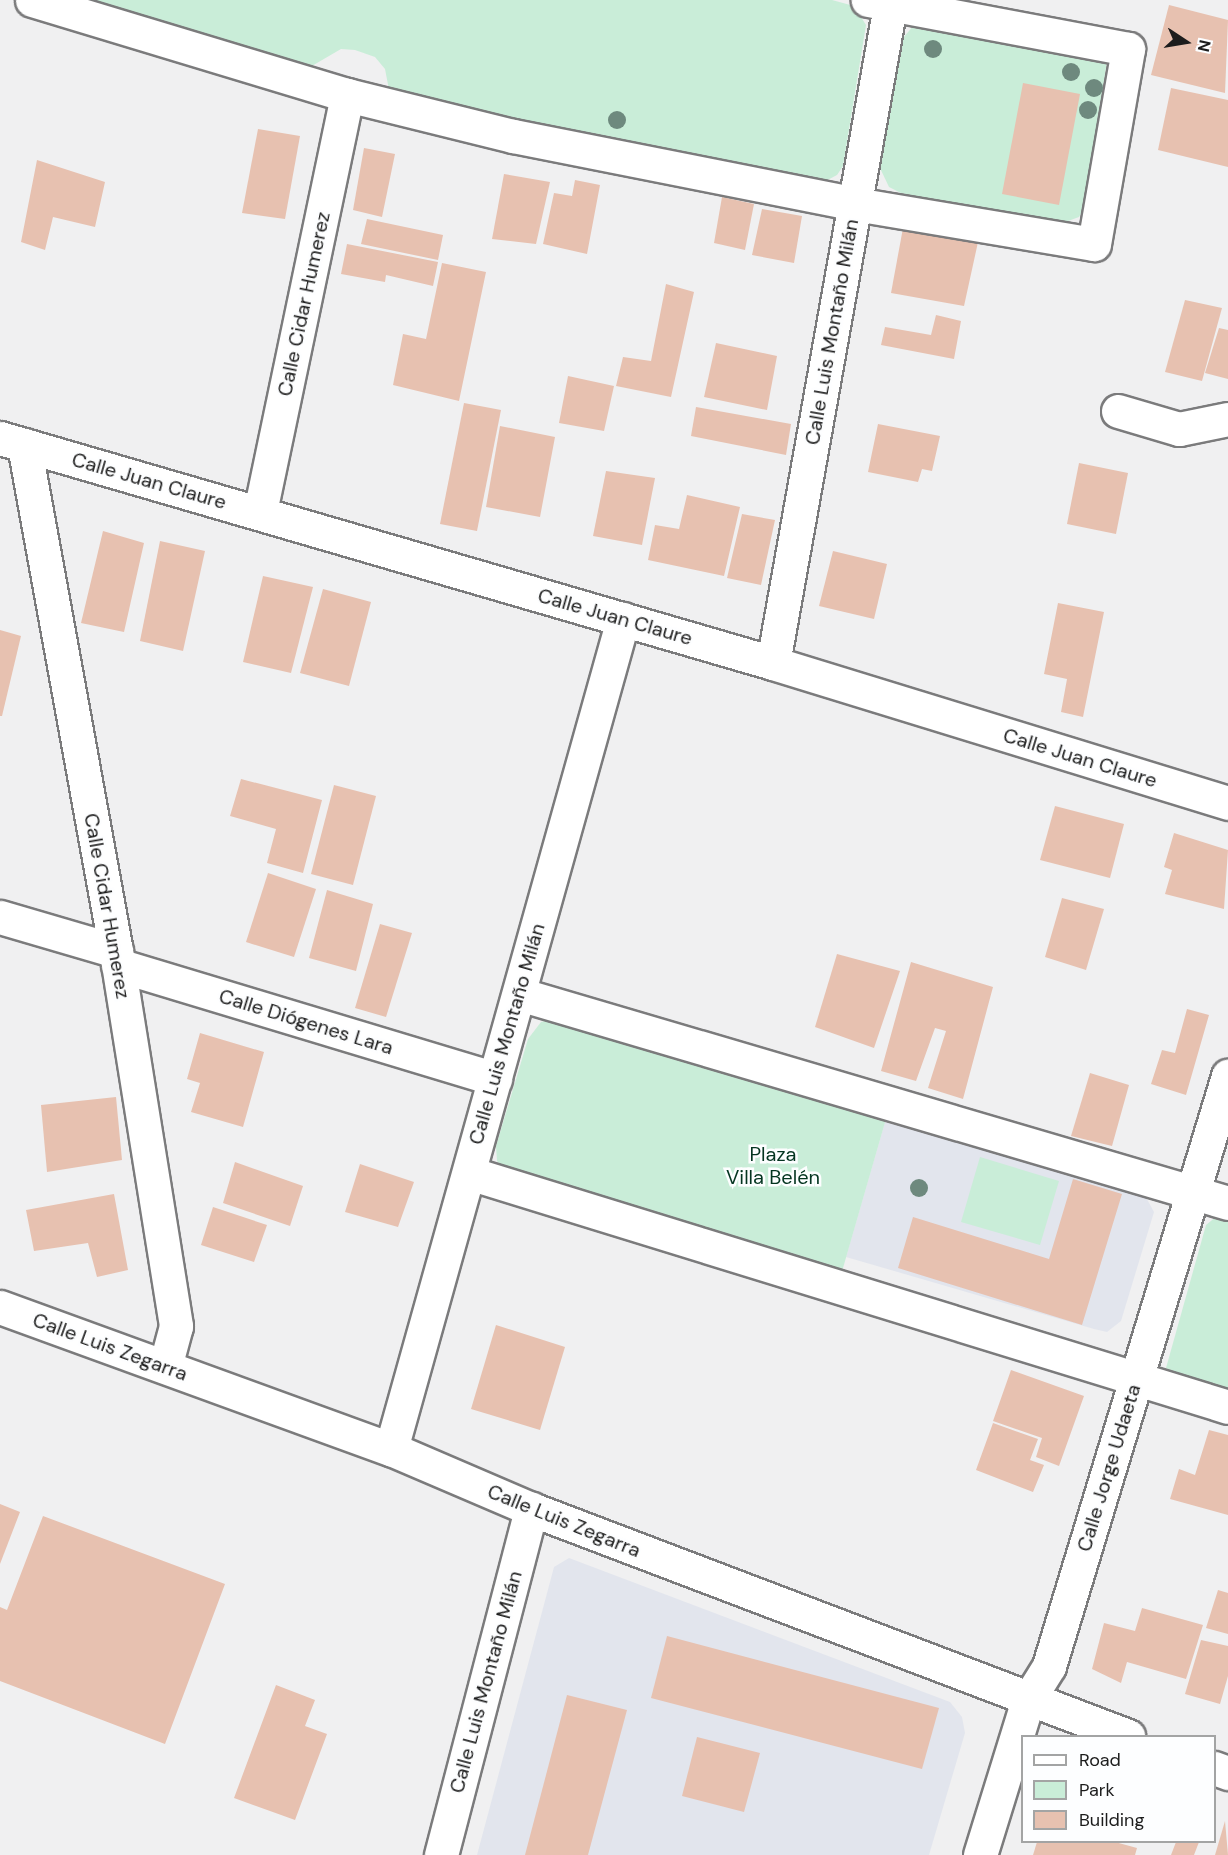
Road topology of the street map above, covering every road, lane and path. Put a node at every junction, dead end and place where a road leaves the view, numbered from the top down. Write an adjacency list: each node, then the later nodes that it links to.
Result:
1 (32, 0): 3 (street)
2 (883, 1): 4 (street, Calle Luis Montaño Milán); 4 (street)
3 (347, 94): 4 (street); 8 (street, Calle Cidar Humerez)
4 (855, 204): 10 (street, Calle Luis Montaño Milán)
5 (1118, 411): 6 (street)
6 (1228, 419)
7 (12, 441): 8 (street, Calle Juan Claure); 13 (street, Calle Cidar Humerez)
8 (260, 512): 9 (street, Calle Juan Claure)
9 (623, 619): 10 (street, Calle Juan Claure); 14 (street, Calle Luis Montaño Milán)
10 (773, 663): 11 (street, Calle Juan Claure)
11 (1228, 803)
12 (0, 917): 13 (street, Calle Diógenes Lara)
13 (117, 958): 16 (street, Calle Diógenes Lara); 21 (street, Calle Cidar Humerez)
14 (519, 994): 16 (street, Calle Luis Montaño Milán); 18 (street)
15 (1228, 1076): 18 (street, Calle Jorge Udaeta)
16 (495, 1079): 17 (street, Calle Luis Montaño Milán)
17 (469, 1173): 22 (street); 24 (street, Calle Luis Montaño Milán)
18 (1194, 1193): 19 (street); 22 (street, Calle Jorge Udaeta)
19 (1228, 1203)
20 (0, 1306): 21 (street, Calle Luis Zegarra)
21 (165, 1367): 24 (street, Calle Luis Zegarra)
22 (1137, 1379): 23 (street); 26 (street, Calle Jorge Udaeta)
23 (1228, 1407)
24 (391, 1449): 25 (street, Calle Luis Zegarra)
25 (531, 1509): 26 (street, Calle Luis Zegarra); 28 (street, Calle Luis Montaño Milán)
26 (1028, 1700): 27 (street, Calle Luis Zegarra); 29 (street, Calle Jorge Udaeta)
27 (1123, 1735)
28 (441, 1855)
29 (980, 1855)

